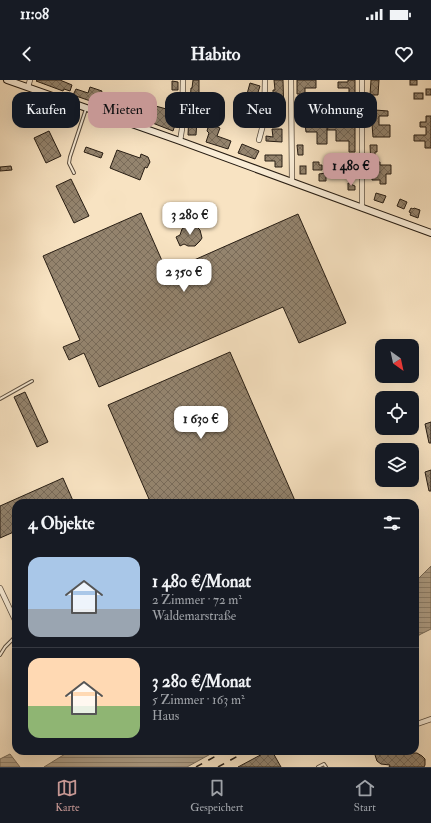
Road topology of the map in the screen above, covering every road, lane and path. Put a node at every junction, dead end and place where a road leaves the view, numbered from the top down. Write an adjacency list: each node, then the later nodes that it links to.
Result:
1 (7, 80): 7 (street)
2 (30, 80): 7 (street)
3 (183, 80): 10 (street)
4 (265, 80): 9 (street)
5 (291, 80): 12 (street)
6 (362, 80): 13 (street)
7 (28, 87): 8 (street)
8 (86, 108): 10 (street); 11 (lane)
9 (259, 140)
10 (180, 141): 12 (street)
11 (74, 173)
12 (292, 182): 13 (street)
13 (362, 208): 14 (street)
14 (431, 233)
15 (32, 381): 16 (lane)
16 (0, 399)
17 (0, 588): 18 (street)
18 (12, 614)
19 (12, 640): 20 (lane)
20 (0, 656)
21 (431, 719): 22 (street)
22 (419, 723)
23 (318, 767): 24 (lane)
24 (326, 767)

